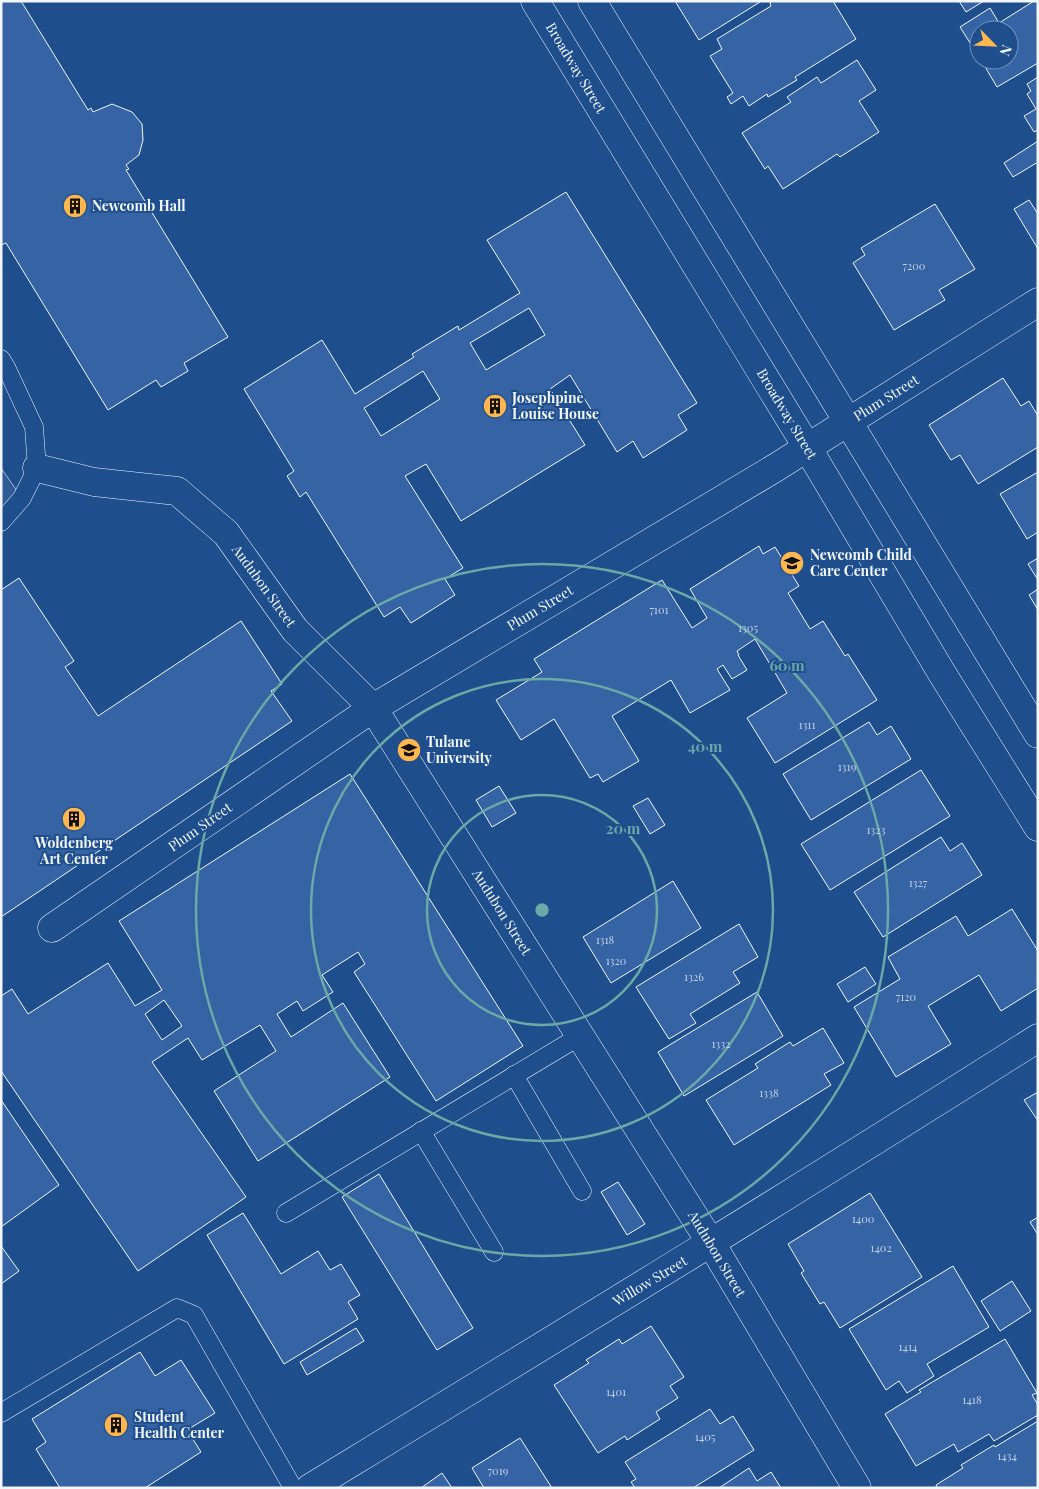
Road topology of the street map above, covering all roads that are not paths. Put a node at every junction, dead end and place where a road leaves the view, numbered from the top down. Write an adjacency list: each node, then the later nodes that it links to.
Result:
1 (535, 1): 6 (street, Broadway Street)
2 (592, 1): 5 (street)
3 (1038, 302): 5 (street, Plum Street)
4 (1, 359): 7 (lane)
5 (848, 422): 6 (street, Plum Street); 10 (street)
6 (807, 447): 9 (street, Plum Street); 11 (street, Broadway Street)
7 (37, 468): 8 (lane); 9 (street, Audubon Street)
8 (1, 522)
9 (373, 708): 12 (street, Plum Street); 13 (street, Audubon Street)
10 (1038, 734)
11 (1038, 827)
12 (52, 928)
13 (580, 1036): 15 (lane); 19 (street, Audubon Street)
14 (1038, 1038): 19 (street, Willow Street)
15 (514, 1076): 16 (lane); 17 (lane)
16 (421, 1131): 18 (lane); 20 (lane)
17 (582, 1191)
18 (286, 1213)
19 (711, 1243): 23 (street, Willow Street); 24 (street, Audubon Street)
20 (494, 1252)
21 (1, 1414): 22 (lane)
22 (293, 1488)
23 (310, 1488)
24 (857, 1488)

